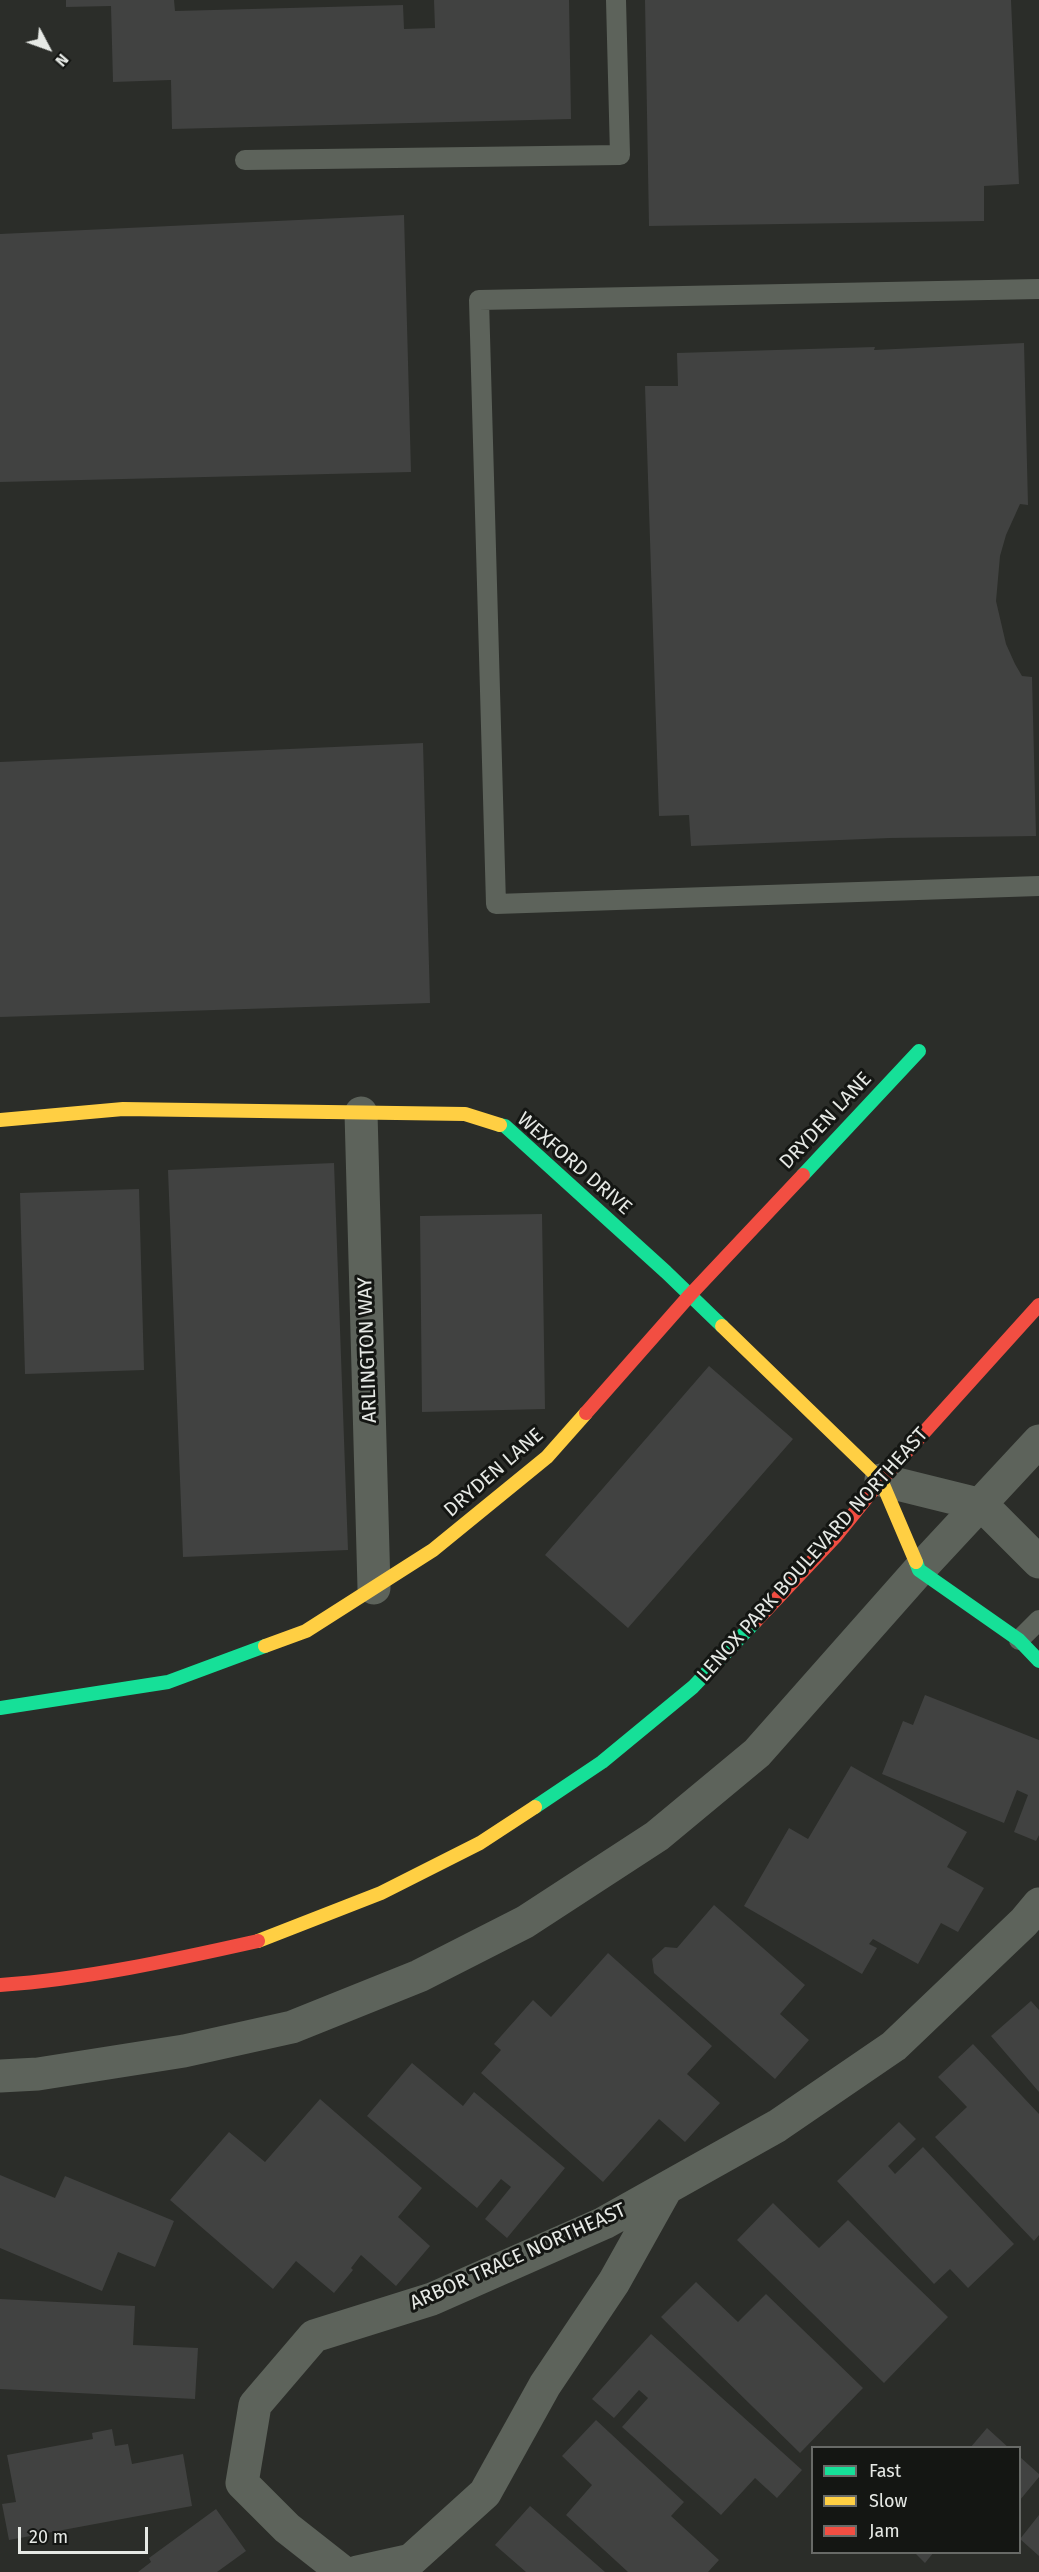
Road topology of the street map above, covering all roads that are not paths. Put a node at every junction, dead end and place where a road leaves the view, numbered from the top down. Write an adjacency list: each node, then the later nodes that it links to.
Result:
1 (616, 0): 2 (lane)
2 (245, 160)
3 (1039, 289): 4 (lane)
4 (1039, 886)
5 (919, 1051): 8 (street, DRYDEN LANE)
6 (361, 1113): 7 (street, WEXFORD DRIVE); 8 (street, WEXFORD DRIVE); 15 (street, ARLINGTON WAY)
7 (0, 1120)
8 (690, 1295): 11 (street, WEXFORD DRIVE); 15 (street, DRYDEN LANE)
9 (1039, 1305): 11 (street, LENOX PARK BOULEVARD NORTHEAST)
10 (1039, 1441): 12 (street)
11 (881, 1480): 12 (street); 14 (street); 21 (street, LENOX PARK BOULEVARD NORTHEAST)
12 (982, 1505): 13 (street); 14 (street)
13 (1039, 1562)
14 (919, 1570): 17 (street); 22 (street)
15 (374, 1588): 19 (street, DRYDEN LANE)
16 (1039, 1620): 17 (lane)
17 (1018, 1640): 18 (street)
18 (1039, 1661)
19 (0, 1708)
20 (1039, 1904): 23 (street, ARBOR TRACE NORTHEAST)
21 (0, 1985)
22 (0, 2076)
23 (666, 2188): 24 (street, ARBOR TRACE NORTHEAST); 25 (street, ARBOR TRACE NORTHEAST)
24 (344, 2572)
25 (357, 2572)

